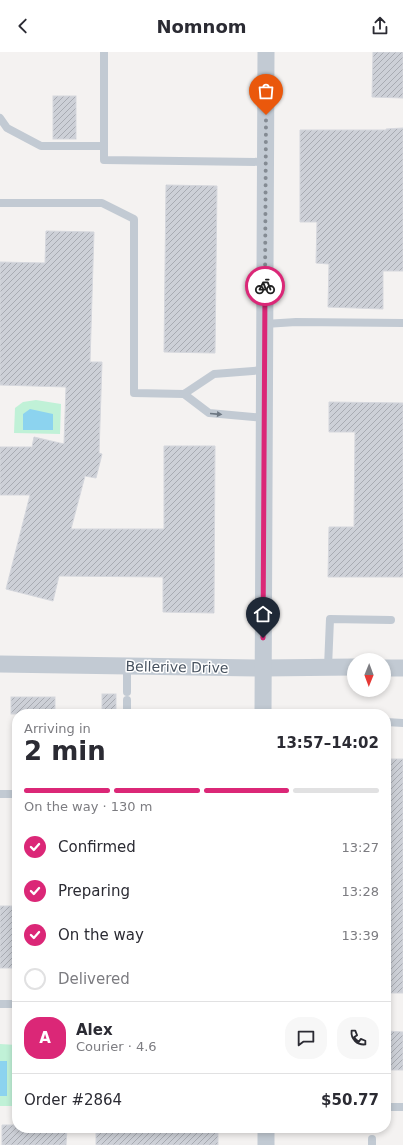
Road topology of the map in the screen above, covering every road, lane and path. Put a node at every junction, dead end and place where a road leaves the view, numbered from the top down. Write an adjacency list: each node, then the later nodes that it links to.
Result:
1 (104, 52): 4 (lane)
2 (266, 52): 5 (street)
3 (0, 118): 4 (lane)
4 (104, 146): 5 (lane)
5 (266, 162): 8 (street)
6 (0, 202): 10 (lane)
7 (403, 323): 8 (lane)
8 (264, 324): 9 (street)
9 (264, 370): 10 (lane); 11 (street)
10 (184, 394): 11 (lane, one-way to 11)
11 (264, 418): 16 (street)
12 (391, 620): 15 (lane)
13 (0, 664): 14 (street, Bellerive Drive)
14 (127, 666): 16 (street, Bellerive Drive); 20 (lane)
15 (328, 667): 16 (street, Bellerive Drive); 17 (street, Bellerive Drive)
16 (263, 668): 21 (street)
17 (347, 668)
18 (391, 668): 19 (street)
19 (403, 668)
20 (126, 709)
21 (263, 709)
22 (391, 722): 23 (lane)
23 (403, 723)
24 (0, 794): 25 (lane)
25 (12, 794)
26 (0, 1004): 27 (lane)
27 (12, 1004)
28 (391, 1107): 29 (lane)
29 (403, 1107)
30 (266, 1133): 31 (street)
31 (266, 1145)

